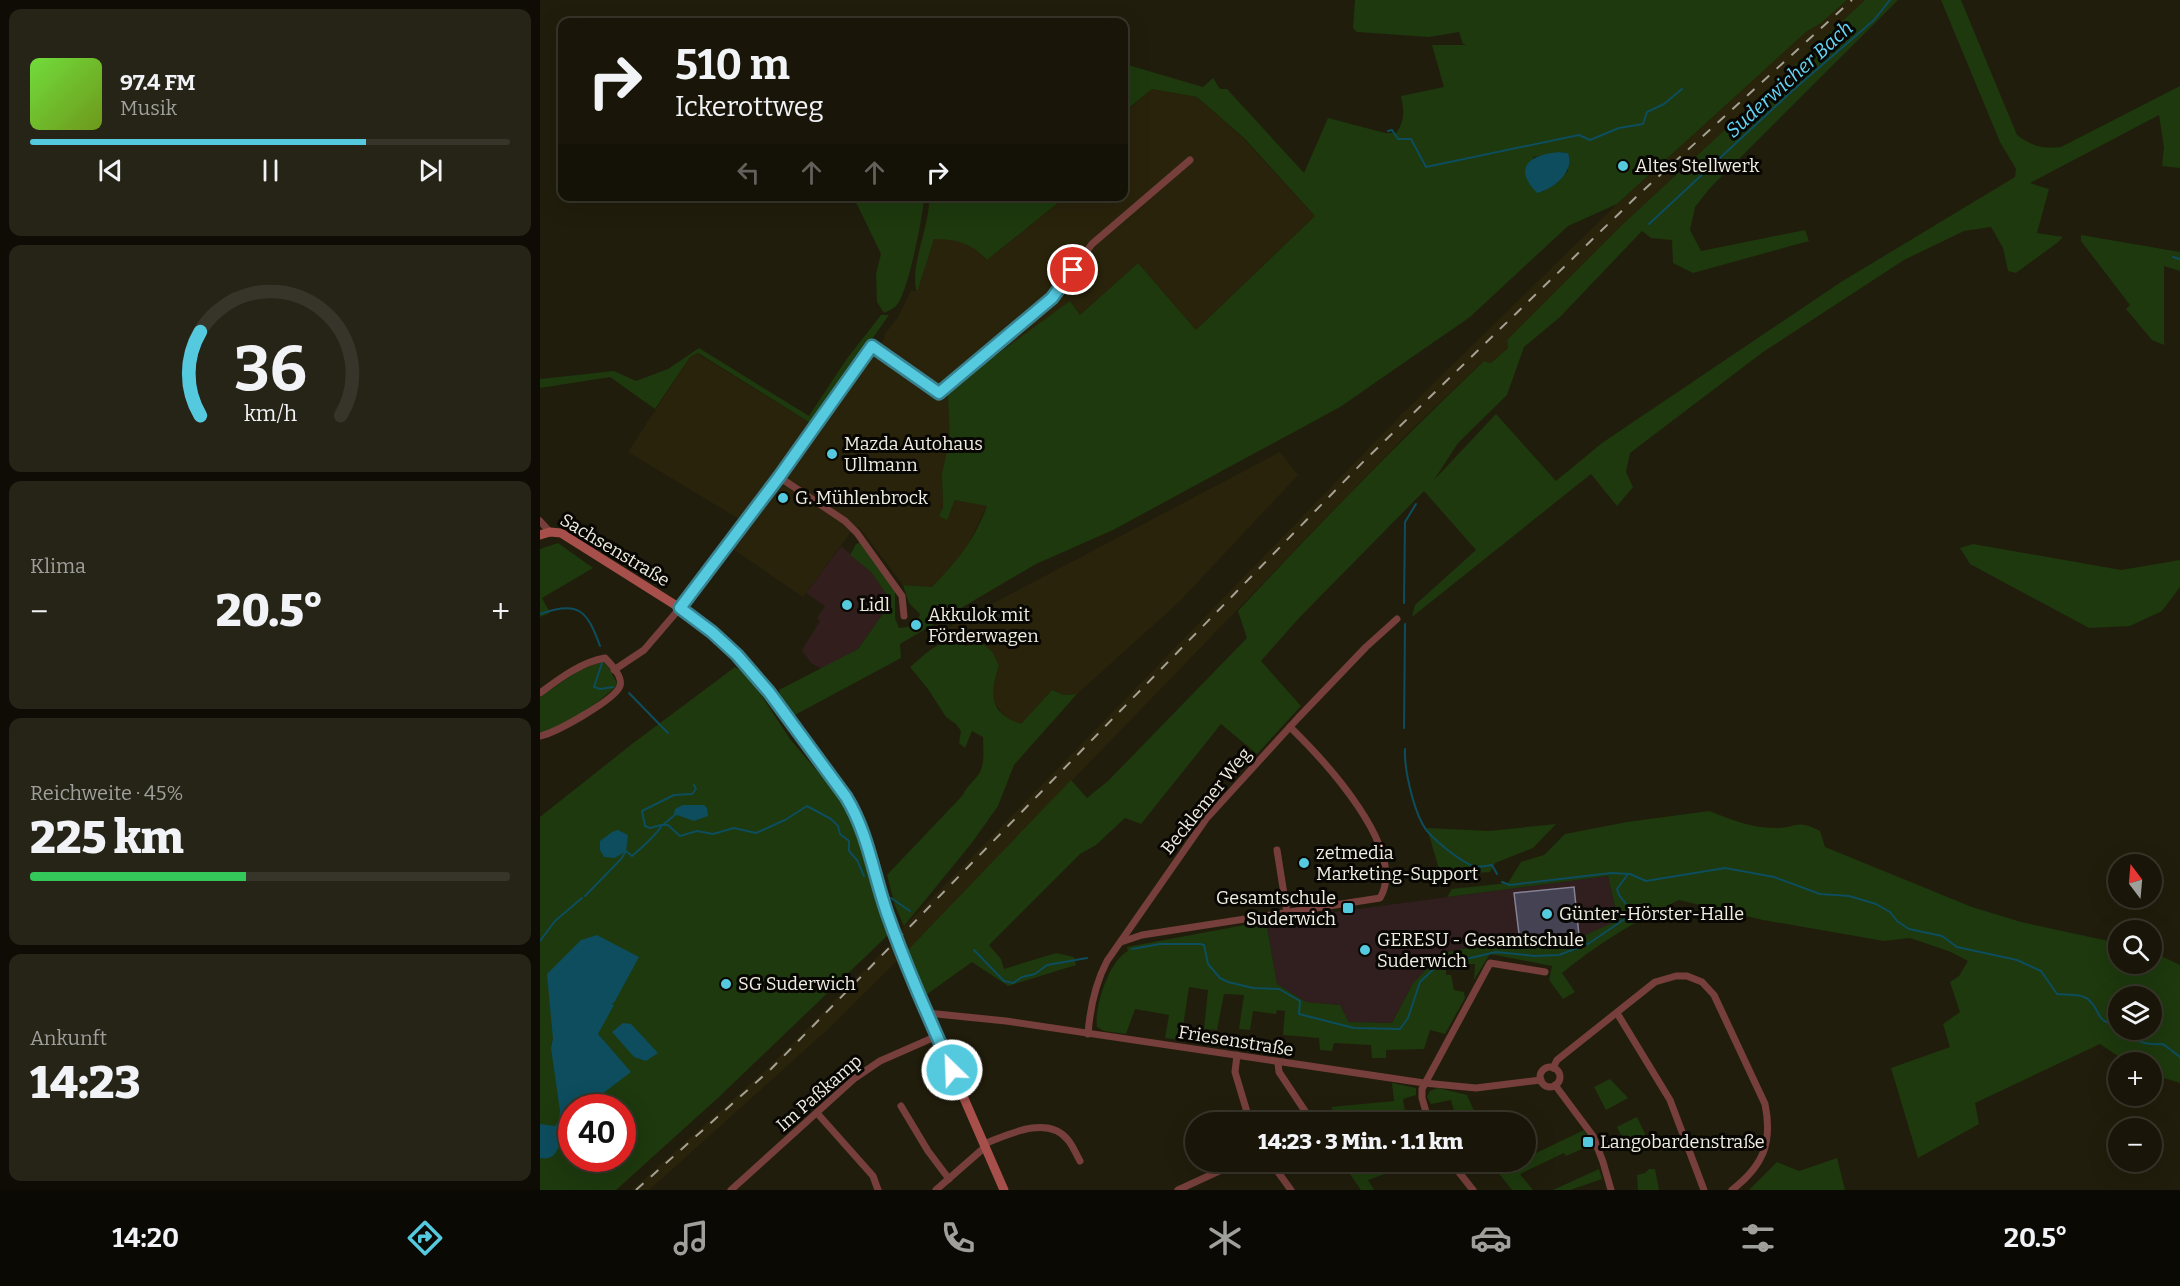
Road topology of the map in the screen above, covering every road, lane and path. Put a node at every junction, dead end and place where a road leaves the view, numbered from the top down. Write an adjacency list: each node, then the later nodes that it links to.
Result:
1 (1190, 160): 2 (street)
2 (779, 477): 6 (street); 7 (street)
3 (540, 521): 4 (street, Sachsenstraße)
4 (550, 532): 5 (street); 6 (street, Sachsenstraße)
5 (540, 536)
6 (680, 608): 9 (street); 17 (street, Sachsenstraße)
7 (904, 615)
8 (1398, 619): 11 (street, Becklemer Weg)
9 (614, 670): 10 (street); 12 (street)
10 (540, 693)
11 (1290, 727): 14 (street); 15 (street, Becklemer Weg)
12 (540, 736)
13 (1277, 850): 14 (street)
14 (1287, 913): 15 (street)
15 (1121, 942): 19 (street, Becklemer Weg)
16 (1545, 972): 25 (street)
17 (927, 1013): 19 (street, Friesenstraße); 20 (street, Sachsenstraße)
18 (1617, 1013): 23 (street); 46 (street); 47 (street)
19 (1089, 1034): 21 (street, Friesenstraße)
20 (937, 1036): 31 (street, Im Paßkamp); 32 (street, Sachsenstraße)
21 (1238, 1055): 22 (street, Friesenstraße); 29 (street)
22 (1278, 1063): 25 (street, Friesenstraße); 28 (street)
23 (1553, 1068): 24 (street); 26 (street)
24 (1540, 1080): 25 (street, Friesenstraße); 26 (street)
25 (1425, 1083): 30 (street)
26 (1555, 1085): 45 (street)
27 (901, 1106): 37 (street)
28 (1305, 1111)
29 (1247, 1112)
30 (1427, 1112)
31 (818, 1113): 38 (street, Im Paßkamp); 39 (street)
32 (985, 1145): 33 (street); 37 (street); 41 (street, Sachsenstraße)
33 (1080, 1161)
34 (1217, 1172): 42 (street)
35 (1278, 1172): 43 (street)
36 (1459, 1172): 44 (street)
37 (949, 1179): 40 (street)
38 (731, 1190)
39 (878, 1190)
40 (936, 1190)
41 (1004, 1190)
42 (1178, 1190)
43 (1291, 1190)
44 (1473, 1190)
45 (1611, 1190)
46 (1704, 1190)
47 (1732, 1190)

